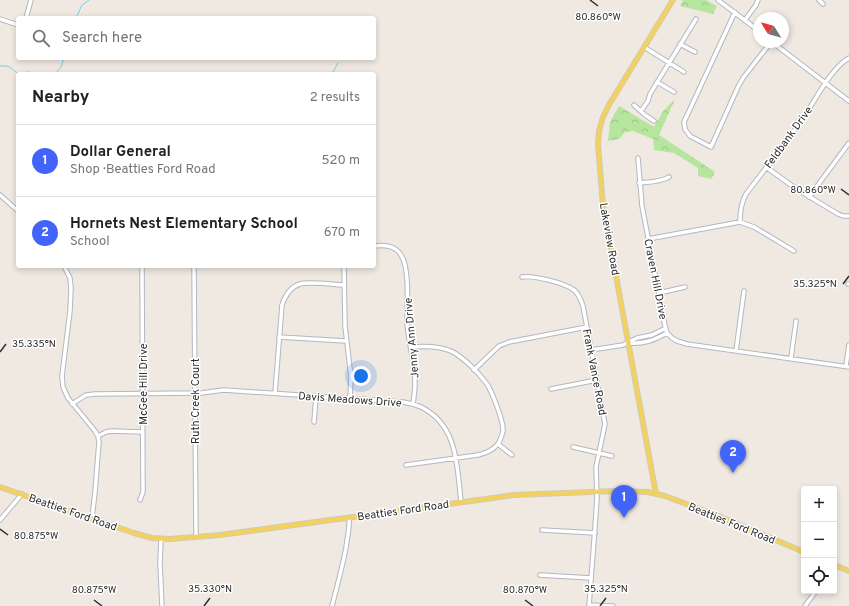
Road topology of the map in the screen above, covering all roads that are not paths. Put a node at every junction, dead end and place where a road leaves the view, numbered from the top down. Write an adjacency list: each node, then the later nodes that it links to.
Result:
1 (31, 0): 8 (street)
2 (673, 0): 15 (main road, Lakeview Road)
3 (718, 0): 7 (street)
4 (758, 0): 11 (street)
5 (819, 0): 6 (street)
6 (823, 4)
7 (735, 12): 11 (street); 16 (street)
8 (27, 16)
9 (696, 18): 14 (street)
10 (0, 19): 12 (street)
11 (745, 20): 13 (street)
12 (16, 24)
13 (753, 26)
14 (680, 44): 18 (street); 20 (street)
15 (644, 47): 20 (street); 57 (main road, Lakeview Road)
16 (767, 48)
17 (780, 48): 23 (street)
18 (695, 52)
19 (849, 58): 23 (street, Feldbank Drive)
20 (669, 62): 21 (street); 22 (street)
21 (684, 72)
22 (657, 82): 24 (street); 27 (street)
23 (826, 83): 25 (street); 31 (street, Feldbank Drive)
24 (674, 92)
25 (849, 101)
26 (634, 105): 27 (street)
27 (641, 111): 28 (street)
28 (654, 121)
29 (849, 144): 35 (street)
30 (638, 158): 33 (street, Craven Hill Drive)
31 (766, 168): 35 (street); 38 (street, Feldbank Drive)
32 (670, 177): 33 (street)
33 (639, 183): 39 (street, Craven Hill Drive)
34 (0, 195): 36 (street)
35 (809, 197): 37 (street)
36 (16, 209)
37 (849, 216)
38 (740, 222): 39 (street); 41 (street)
39 (648, 238): 50 (street, Craven Hill Drive)
40 (376, 246): 59 (street, Jenny Ann Drive)
41 (794, 250)
42 (65, 268): 72 (street)
43 (142, 268): 67 (street, McGee Hill Drive)
44 (194, 268): 68 (street, Ruth Creek Court)
45 (344, 268): 47 (street)
46 (522, 277): 52 (street, Frank Vance Road)
47 (344, 285): 55 (street); 56 (street)
48 (685, 288): 50 (street)
49 (744, 291): 61 (street)
50 (659, 293): 53 (street, Craven Hill Drive)
51 (796, 321): 62 (street)
52 (587, 327): 60 (street, Frank Vance Road); 64 (street)
53 (666, 328): 54 (street, Craven Hill Drive); 57 (street)
54 (667, 333): 57 (street); 61 (street, Craven Hill Drive)
55 (279, 337): 56 (street); 69 (street)
56 (346, 341): 71 (street)
57 (628, 343): 60 (street); 87 (main road, Lakeview Road)
58 (849, 345): 63 (street)
59 (411, 347): 64 (street); 73 (street, Jenny Ann Drive)
60 (591, 350): 65 (street, Frank Vance Road)
61 (736, 351): 62 (street, Craven Hill Drive)
62 (791, 358): 63 (street, Craven Hill Drive)
63 (848, 367)
64 (474, 370): 77 (street)
65 (597, 380): 66 (street); 79 (street, Frank Vance Road)
66 (550, 389)
67 (143, 393): 68 (street, Davis Meadows Drive); 72 (street, Davis Meadows Drive); 75 (street, McGee Hill Drive)
68 (195, 393): 69 (street, Davis Meadows Drive); 95 (street, Ruth Creek Court)
69 (275, 393): 70 (street, Davis Meadows Drive)
70 (316, 396): 71 (street, Davis Meadows Drive); 74 (street)
71 (350, 398): 73 (street, Davis Meadows Drive)
72 (72, 404): 76 (street)
73 (413, 404): 82 (street, Davis Meadows Drive)
74 (314, 422)
75 (143, 432): 76 (street); 88 (street, McGee Hill Drive)
76 (98, 436): 90 (street)
77 (498, 444): 80 (street); 82 (street)
78 (573, 447): 79 (street)
79 (599, 453): 81 (street); 85 (street, Frank Vance Road)
80 (512, 455)
81 (612, 456)
82 (456, 457): 83 (street); 89 (street, Davis Meadows Drive)
83 (406, 465)
84 (0, 487): 86 (main road, Beatties Ford Road)
85 (597, 492): 87 (main road, Beatties Ford Road); 89 (main road, Beatties Ford Road); 94 (street, Frank Vance Road)
86 (22, 494): 90 (main road, Beatties Ford Road); 92 (street)
87 (656, 494): 97 (main road, Beatties Ford Road)
88 (140, 500)
89 (461, 502): 91 (main road, Beatties Ford Road)
90 (92, 518): 96 (main road, Beatties Ford Road)
91 (349, 518): 95 (main road, Beatties Ford Road); 104 (street)
92 (0, 520)
93 (542, 530): 94 (street)
94 (595, 533): 101 (street, Frank Vance Road)
95 (196, 537): 96 (main road, Beatties Ford Road)
96 (161, 539): 103 (street)
97 (801, 551)
98 (837, 566): 99 (main road)
99 (849, 571)
100 (540, 575): 101 (street)
101 (592, 578): 105 (street, Frank Vance Road)
102 (814, 594): 107 (street)
103 (162, 606)
104 (332, 606)
105 (589, 606): 106 (street)
106 (613, 606)
107 (805, 606)

